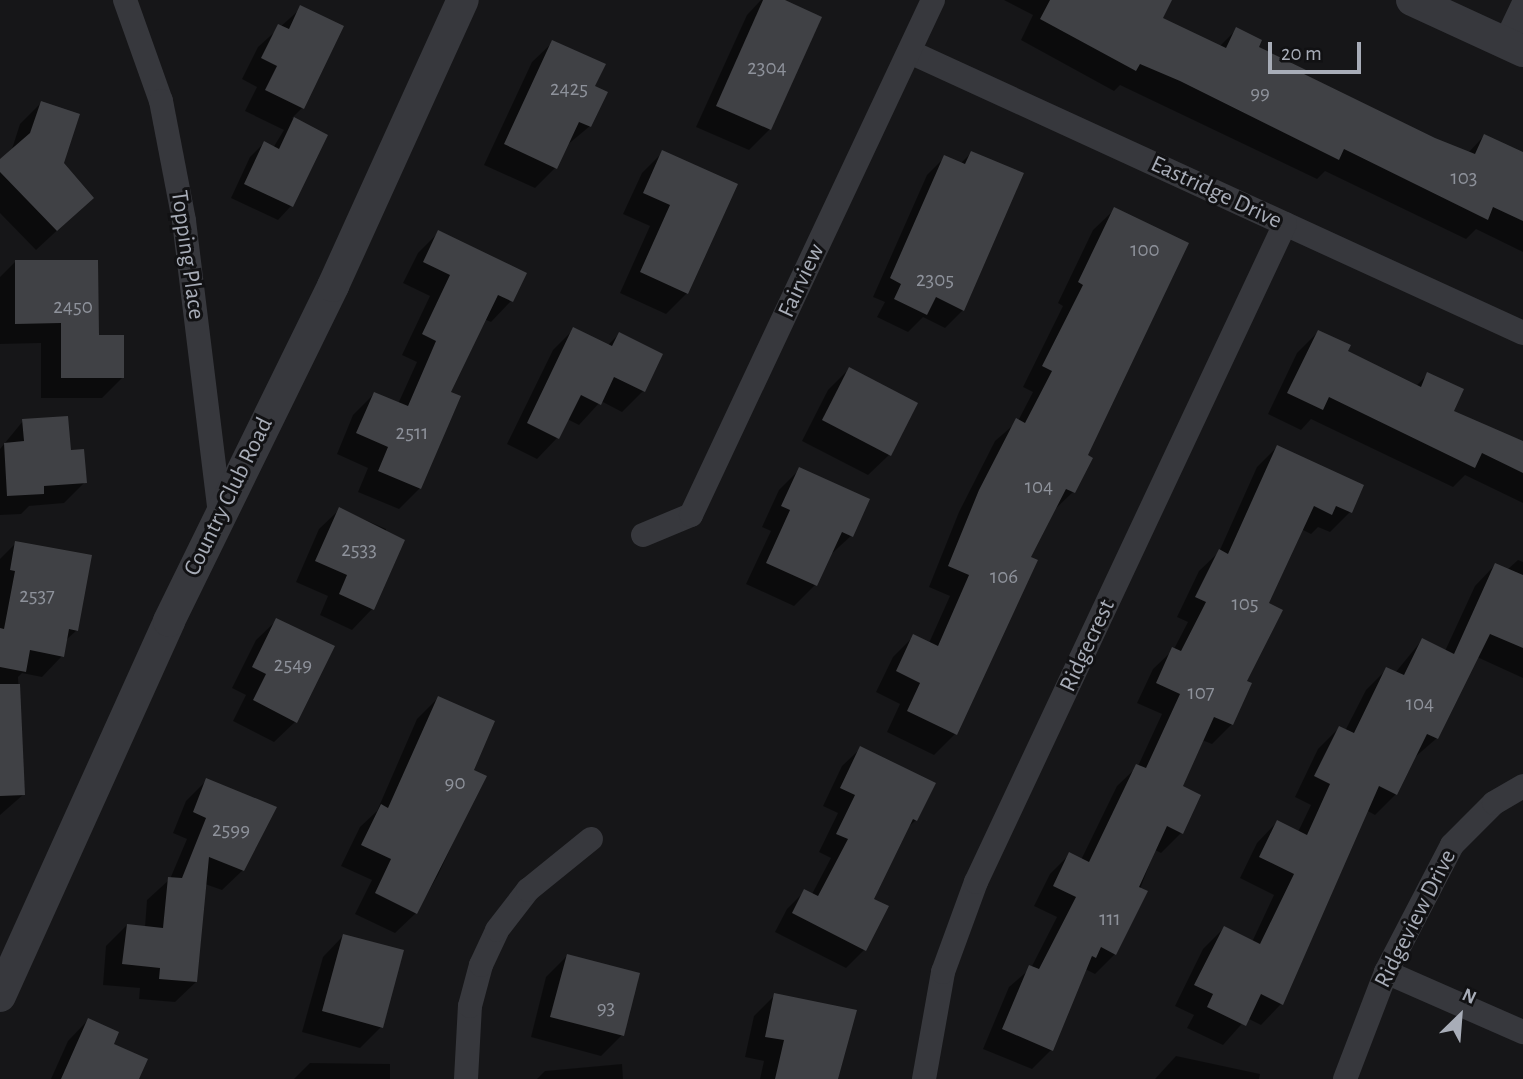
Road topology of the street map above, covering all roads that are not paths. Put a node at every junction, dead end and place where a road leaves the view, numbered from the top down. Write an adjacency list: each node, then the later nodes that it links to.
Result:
1 (125, 0): 10 (street, Topping Place)
2 (463, 0): 10 (street, Country Club Road)
3 (933, 0): 7 (street, Fairview)
4 (1412, 0): 6 (street)
5 (1523, 5): 6 (street)
6 (1514, 47)
7 (910, 52): 8 (street, Eastridge Drive); 11 (street, Fairview)
8 (1285, 224): 9 (street, Eastridge Drive); 18 (street, Ridgecrest)
9 (1523, 333)
10 (220, 516): 15 (street, Country Club Road)
11 (643, 535)
12 (1523, 786): 14 (street, Ridgeview Drive)
13 (591, 839): 17 (street)
14 (1386, 972): 16 (street); 19 (street, Ridgeview Drive)
15 (0, 996)
16 (1523, 1032)
17 (466, 1079)
18 (924, 1079)
19 (1345, 1079)

